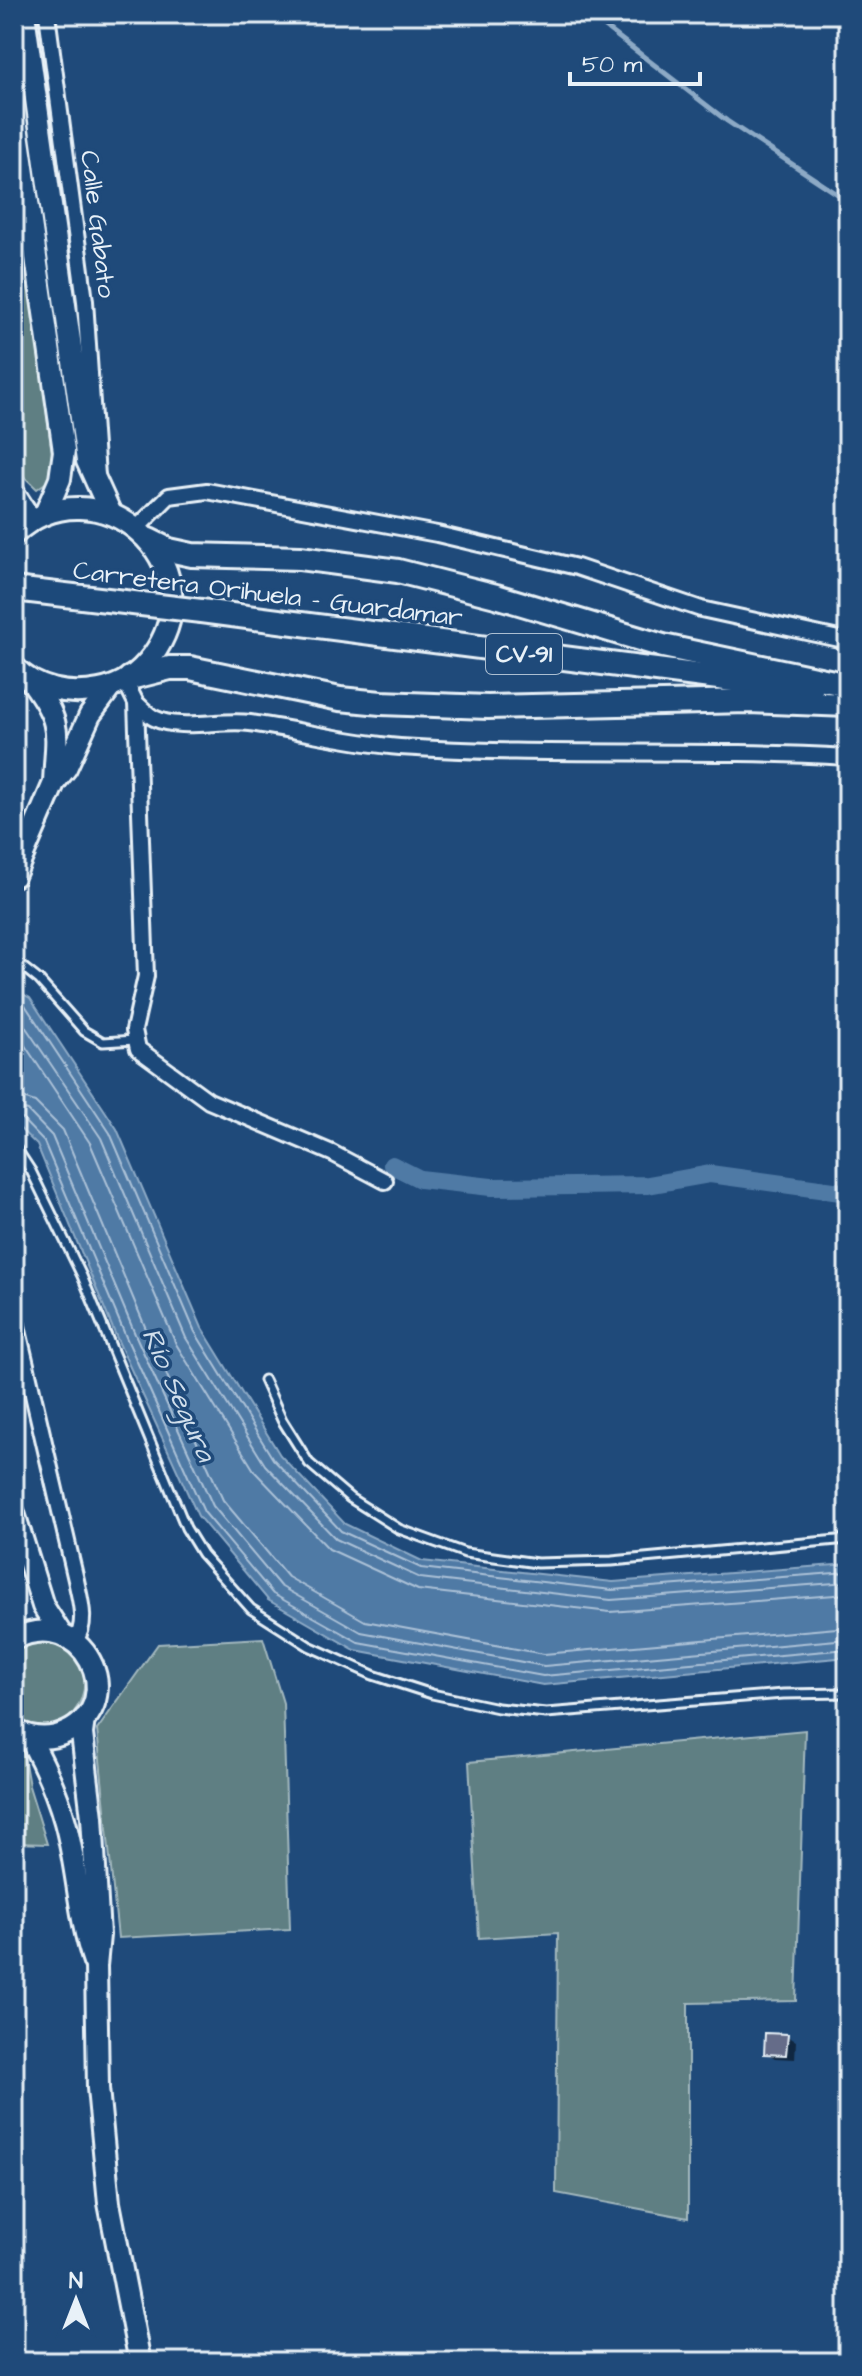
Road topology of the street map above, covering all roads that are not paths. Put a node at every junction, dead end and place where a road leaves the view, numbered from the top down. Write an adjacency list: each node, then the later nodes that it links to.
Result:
1 (24, 14): 5 (main road)
2 (47, 14): 5 (street, Calle Gabato)
3 (14, 105): 7 (main road)
4 (14, 488): 7 (street)
5 (97, 488): 6 (main road)
6 (111, 514): 7 (main road); 8 (main road)
7 (25, 526)
8 (143, 534): 10 (street); 12 (main road); 13 (main road)
9 (14, 589): 14 (main road, Carretera Orihuela - Guardamar / CV-91, bridge)
10 (848, 641)
11 (19, 674): 12 (main road); 18 (main road)
12 (122, 682): 15 (street); 16 (main road); 18 (main road)
13 (848, 685)
14 (848, 695)
15 (136, 703): 17 (street); 21 (street)
16 (848, 705)
17 (848, 757)
18 (54, 783): 19 (main road)
19 (14, 876)
20 (14, 960): 21 (lane)
21 (135, 1040): 23 (street)
22 (14, 1145): 30 (lane)
23 (385, 1181)
24 (14, 1313): 28 (street)
25 (264, 1380): 27 (lane)
26 (14, 1513): 28 (main road)
27 (848, 1539)
28 (68, 1638): 29 (main road); 31 (main road)
29 (14, 1639)
30 (848, 1693)
31 (84, 1719): 32 (main road); 33 (main road)
32 (22, 1734): 33 (main road)
33 (96, 1966): 34 (main road)
34 (140, 2362)

